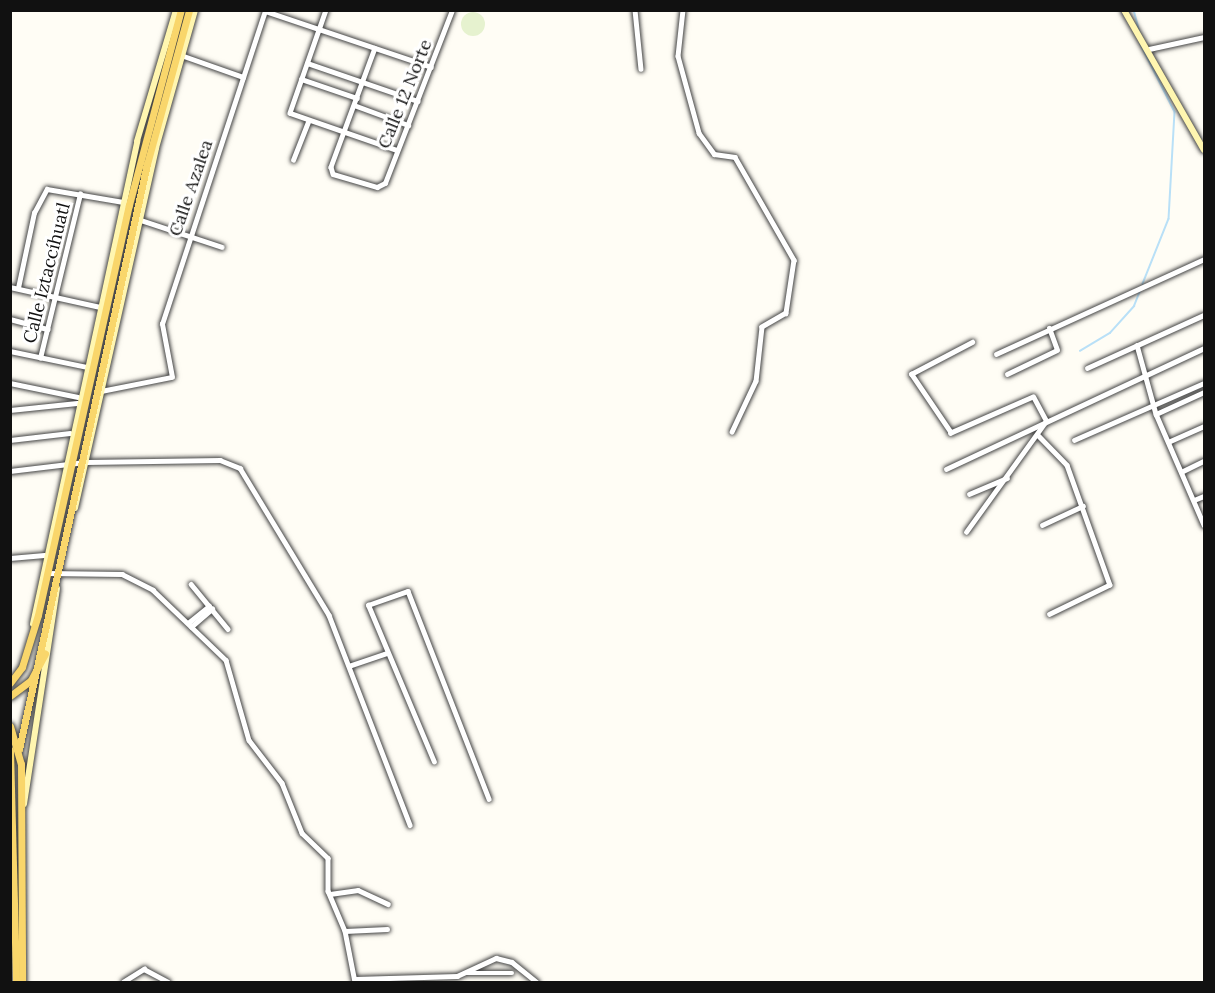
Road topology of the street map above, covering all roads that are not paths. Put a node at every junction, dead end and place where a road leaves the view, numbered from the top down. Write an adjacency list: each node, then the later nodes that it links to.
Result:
1 (179, 10): 31 (street); 72 (main road)
2 (189, 10): 71 (main road)
3 (195, 10): 14 (street)
4 (327, 10): 10 (street)
5 (452, 10): 16 (street, Calle 12 Norte)
6 (634, 10): 17 (street)
7 (683, 10): 64 (street)
8 (1124, 10): 13 (street)
9 (265, 11): 10 (street); 18 (street, Calle Azalea)
10 (320, 29): 12 (street); 15 (street)
11 (1204, 37): 13 (street)
12 (375, 48): 16 (street); 20 (street)
13 (1149, 49): 28 (street)
14 (182, 55): 18 (street); 32 (street)
15 (307, 63): 19 (street); 20 (street)
16 (431, 68): 22 (street, Calle 12 Norte)
17 (641, 69)
18 (243, 78): 33 (street, Calle Azalea)
19 (301, 79): 21 (street); 24 (street)
20 (362, 82): 21 (street); 22 (street)
21 (357, 98): 23 (street)
22 (418, 101): 25 (street, Calle 12 Norte)
23 (354, 105): 25 (street); 26 (street)
24 (308, 122): 26 (street); 29 (street)
25 (408, 125): 27 (street, Calle 12 Norte)
26 (343, 133): 27 (street); 27 (street, Calle 12 Norte)
27 (398, 150)
28 (1204, 150)
29 (293, 160)
30 (80, 194): 31 (street); 37 (street); 38 (street, Calle Iztaccíhuatl)
31 (123, 202): 39 (street)
32 (141, 220): 33 (street); 56 (street)
33 (189, 237): 34 (street); 56 (street, Calle Azalea)
34 (222, 247)
35 (1204, 258): 42 (street)
36 (10, 287): 37 (street)
37 (18, 288): 38 (street)
38 (56, 299): 39 (street); 43 (street, Calle Iztaccíhuatl)
39 (100, 307): 50 (street)
40 (1204, 315): 45 (street)
41 (10, 319): 43 (street)
42 (1049, 328): 48 (street); 53 (street)
43 (48, 329): 49 (street, Calle Iztaccíhuatl)
44 (972, 342): 62 (street)
45 (1137, 345): 51 (street); 52 (street)
46 (1204, 348): 52 (street)
47 (10, 351): 49 (street)
48 (996, 354)
49 (40, 358): 50 (street)
50 (87, 367): 58 (street)
51 (1087, 368)
52 (1148, 373): 59 (street); 62 (street)
53 (1007, 374)
54 (10, 383): 58 (street)
55 (1204, 383): 59 (street)
56 (101, 391): 71 (street)
57 (1204, 392): 61 (street)
58 (78, 400): 60 (street); 65 (street)
59 (1153, 405): 61 (street); 68 (street)
60 (10, 410)
61 (1156, 414): 69 (street)
62 (1046, 421): 66 (street); 73 (street)
63 (1204, 426): 69 (street)
64 (732, 432)
65 (70, 433): 67 (street); 72 (street)
66 (1039, 435): 76 (street); 80 (street)
67 (10, 440)
68 (1074, 440)
69 (1168, 442): 75 (street)
70 (1204, 461): 75 (street)
71 (83, 462): 72 (street); 87 (main road); 96 (street)
72 (66, 464): 74 (street); 84 (street); 86 (main road)
73 (945, 469)
74 (10, 471)
75 (1181, 472): 79 (street)
76 (1007, 478): 77 (street); 83 (street)
77 (969, 494)
78 (1204, 496): 79 (street)
79 (1194, 500): 82 (street)
80 (1083, 506): 81 (street); 90 (street)
81 (1042, 525)
82 (1204, 525)
83 (966, 532)
84 (44, 555): 85 (street); 91 (street)
85 (10, 558)
86 (47, 573): 87 (street); 91 (main road)
87 (58, 573): 92 (street); 95 (street); 97 (main road)
88 (191, 584): 89 (street)
89 (211, 607): 92 (street); 93 (street)
90 (1050, 614)
91 (33, 624): 98 (main road)
92 (189, 625): 110 (street)
93 (228, 629)
94 (387, 652): 96 (street); 104 (street); 105 (street)
95 (45, 654): 97 (main road); 107 (street)
96 (349, 666): 106 (street)
97 (36, 674): 99 (main road); 101 (main road)
98 (12, 680)
99 (10, 696)
100 (10, 726): 101 (main road)
101 (19, 749): 107 (main road)
102 (10, 750): 103 (main road)
103 (12, 760): 109 (main road)
104 (434, 762)
105 (489, 799)
106 (410, 825)
107 (21, 828): 108 (main road)
108 (21, 857): 109 (street); 122 (main road)
109 (12, 866): 121 (main road)
110 (330, 894): 111 (street); 113 (street)
111 (388, 904)
112 (387, 929): 113 (street)
113 (345, 931): 118 (street)
114 (465, 973): 116 (street); 120 (street); 127 (street)
115 (512, 973): 116 (street)
116 (488, 975): 126 (street)
117 (423, 976): 119 (street); 120 (street); 125 (street)
118 (355, 980): 119 (street)
119 (396, 980)
120 (439, 980)
121 (16, 982)
122 (22, 982)
123 (123, 982): 124 (street)
124 (168, 982)
125 (423, 982)
126 (486, 982)
127 (537, 982)

